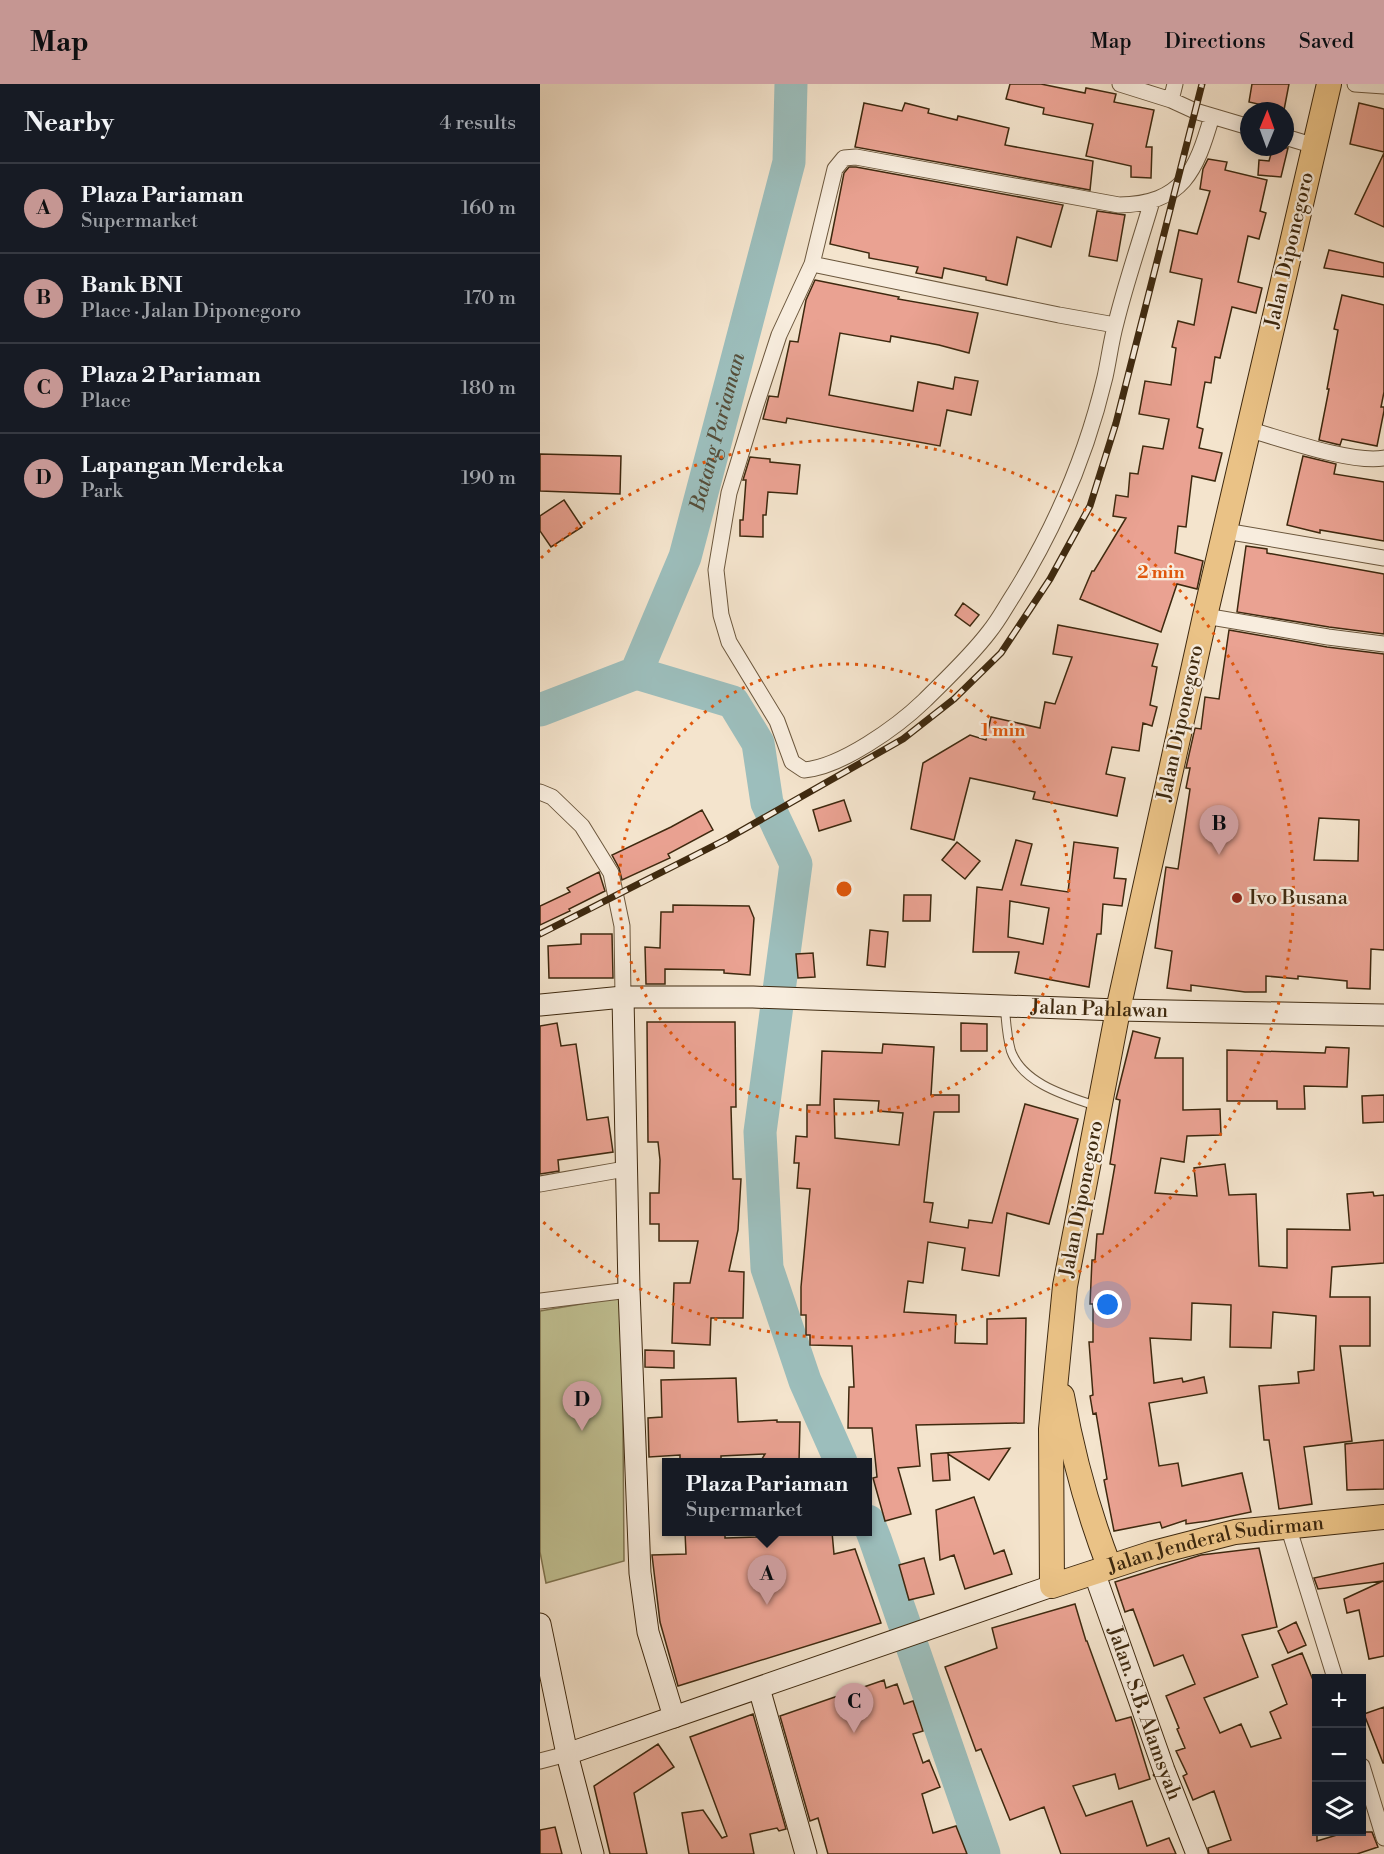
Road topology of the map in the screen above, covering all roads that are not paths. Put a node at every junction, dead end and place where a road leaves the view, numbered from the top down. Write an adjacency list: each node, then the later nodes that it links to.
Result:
1 (1120, 84): 6 (street)
2 (1175, 84): 6 (street)
3 (1329, 84): 10 (main road, Jalan Diponegoro)
4 (1355, 84): 5 (street)
5 (1384, 86)
6 (1171, 100): 7 (street)
7 (1212, 116): 8 (street); 11 (street)
8 (1240, 124)
9 (1294, 140): 10 (street)
10 (1315, 146): 14 (main road, Jalan Diponegoro)
11 (1152, 201): 12 (street); 13 (street)
12 (812, 264): 13 (street); 13 (street)
13 (1115, 325)
14 (1247, 429): 15 (street); 16 (main road, Jalan Diponegoro)
15 (1384, 458)
16 (1224, 531): 17 (street); 18 (main road, Jalan Diponegoro)
17 (1384, 558)
18 (1205, 616): 19 (street); 24 (main road, Jalan Diponegoro)
19 (1384, 644)
20 (540, 792): 21 (street)
21 (623, 997): 22 (street, Jalan Pahlawan); 23 (street, Jalan Pahlawan); 27 (street)
22 (540, 1005)
23 (1005, 1005): 24 (street, Jalan Pahlawan); 26 (lane)
24 (1118, 1010): 25 (street, Jalan Pahlawan); 26 (main road, Jalan Diponegoro)
25 (1384, 1015)
26 (1100, 1108): 31 (main road, Jalan Diponegoro)
27 (625, 1168): 28 (street); 29 (street)
28 (540, 1184)
29 (629, 1290): 30 (street); 39 (street)
30 (540, 1301)
31 (1057, 1367): 34 (main road, Jalan Diponegoro); 35 (main road, Jalan Diponegoro)
32 (1384, 1517): 33 (main road, Jalan Jenderal Sudirman)
33 (1287, 1526): 34 (main road, Jalan Jenderal Sudirman); 37 (street)
34 (1101, 1569): 35 (main road, Jalan Jenderal Sudirman); 46 (street, Jalan. S.B. Alamsyah)
35 (1052, 1586): 38 (street)
36 (540, 1624): 40 (street)
37 (1334, 1674)
38 (759, 1688): 39 (street); 45 (street)
39 (674, 1717): 40 (street)
40 (567, 1754): 41 (street); 44 (street)
41 (540, 1761)
42 (1366, 1779): 43 (street)
43 (1384, 1838)
44 (593, 1854)
45 (806, 1854)
46 (1197, 1854)

